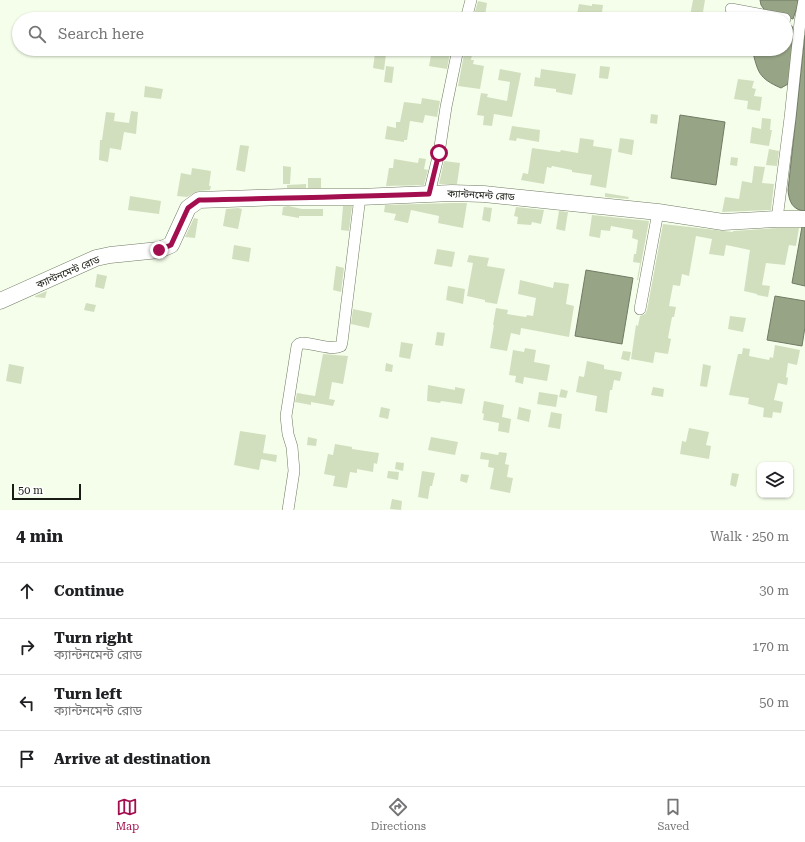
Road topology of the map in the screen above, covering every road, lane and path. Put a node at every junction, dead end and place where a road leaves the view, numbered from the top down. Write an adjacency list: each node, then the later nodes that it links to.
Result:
1 (471, 0): 4 (street)
2 (804, 0): 7 (street)
3 (731, 9): 5 (street)
4 (468, 12)
5 (747, 12)
6 (793, 21): 7 (street)
7 (800, 22): 12 (street)
8 (457, 56): 9 (street)
9 (429, 194): 10 (main road, ক্যান্টনমেন্ট রোড); 11 (main road, ক্যান্টনমেন্ট রোড)
10 (360, 197): 14 (main road, ক্যান্টনমেন্ট রোড); 16 (street)
11 (658, 212): 12 (main road, ক্যান্টনমেন্ট রোড); 15 (street)
12 (777, 219): 13 (main road, ক্যান্টনমেন্ট রোড)
13 (805, 219)
14 (0, 301)
15 (640, 308)
16 (288, 510)

